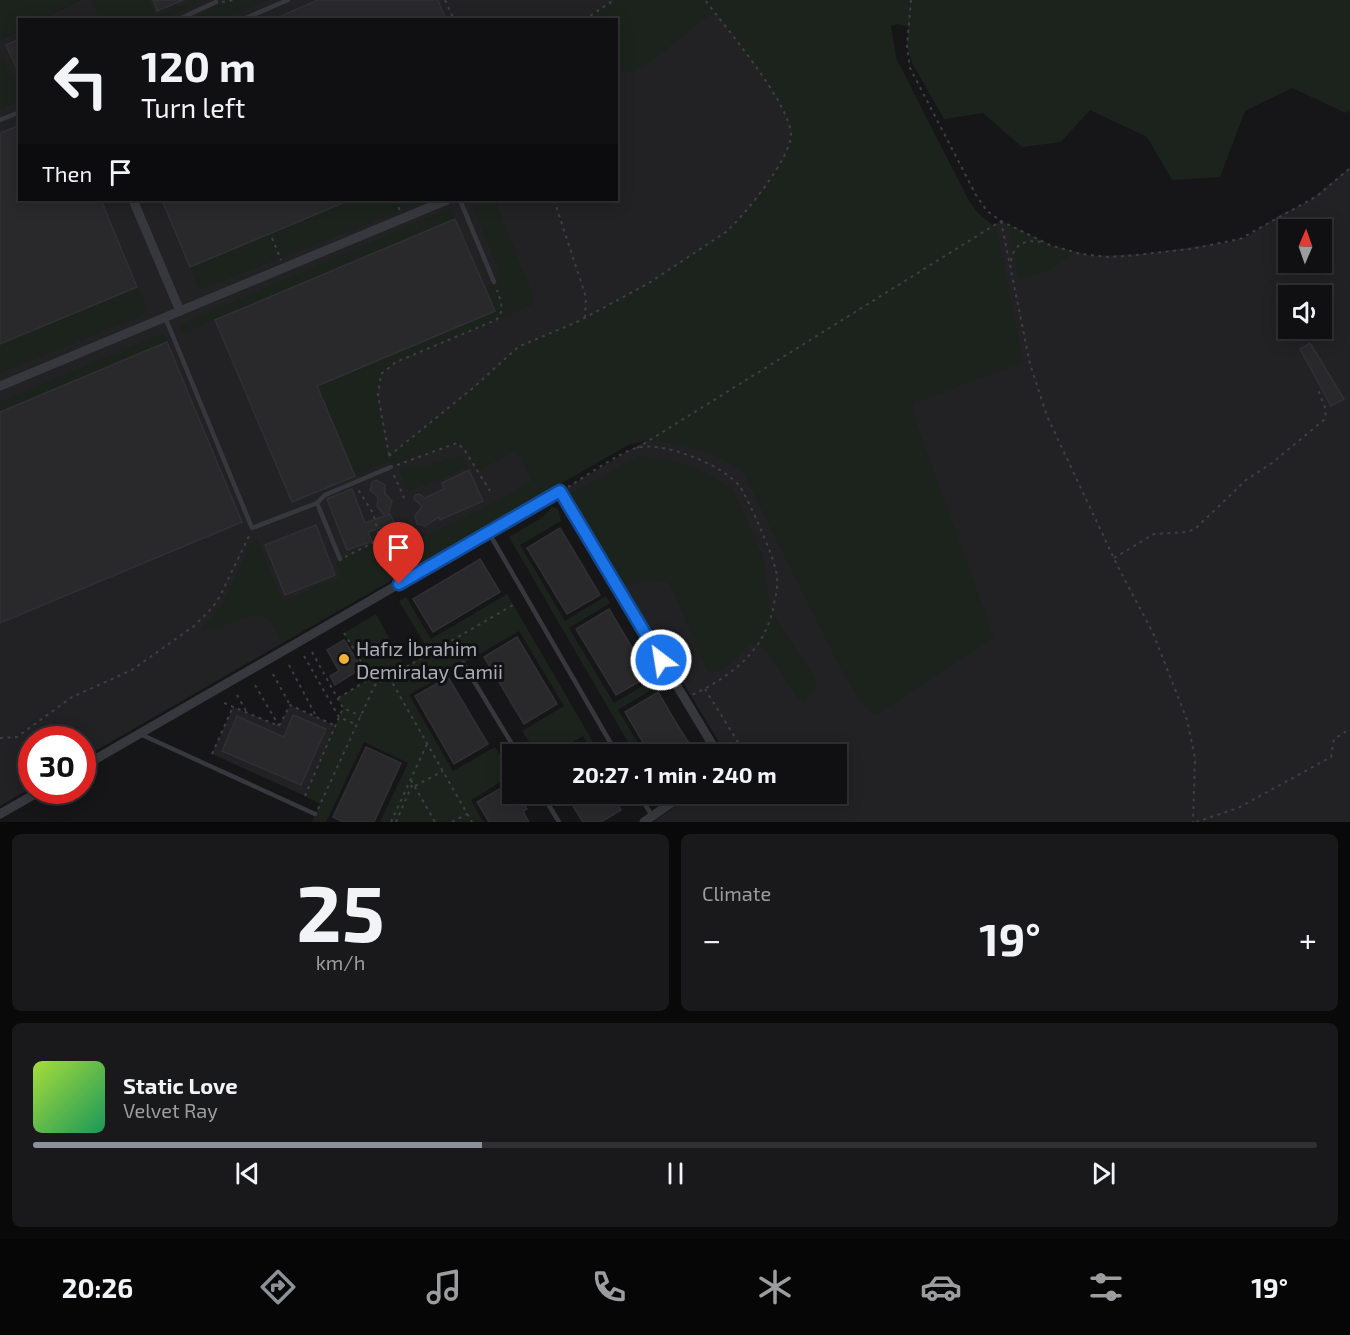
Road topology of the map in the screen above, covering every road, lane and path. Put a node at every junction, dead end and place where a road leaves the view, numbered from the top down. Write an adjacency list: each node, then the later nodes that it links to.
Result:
1 (234, 0): 7 (path)
2 (288, 0): 9 (lane)
3 (446, 0): 10 (path)
4 (614, 0): 11 (path)
5 (705, 0): 27 (path)
6 (911, 0): 19 (path)
7 (216, 2): 8 (lane)
8 (181, 18)
9 (246, 18)
10 (453, 18)
11 (587, 18)
12 (18, 113): 13 (lane)
13 (0, 120)
14 (1350, 168): 21 (path)
15 (133, 201): 25 (street)
16 (445, 201): 23 (street)
17 (460, 201): 24 (lane)
18 (554, 201): 27 (path)
19 (1001, 221): 21 (path); 22 (path); 30 (path)
20 (272, 238): 23 (path)
21 (1047, 243): 22 (path)
22 (1010, 264): 40 (path)
23 (284, 268): 25 (street)
24 (494, 282): 31 (path)
25 (180, 311): 26 (street)
26 (165, 317): 28 (street); 38 (lane)
27 (585, 318): 31 (path)
28 (0, 386)
29 (1317, 387): 40 (path)
30 (636, 448): 34 (path); 53 (path)
31 (389, 456): 32 (path)
32 (391, 467): 33 (lane); 35 (path); 36 (path)
33 (354, 483): 37 (lane); 41 (path)
34 (560, 491): 39 (street); 56 (street)
35 (490, 492)
36 (406, 502)
37 (317, 503): 38 (lane); 41 (lane)
38 (252, 528): 70 (path)
39 (489, 533): 69 (street); 73 (lane)
40 (1114, 558): 97 (path)
41 (340, 559)
42 (513, 605): 49 (path)
43 (344, 633): 50 (path)
44 (312, 652): 55 (path)
45 (304, 656): 64 (path)
46 (463, 663): 72 (lane)
47 (289, 665): 62 (path)
48 (273, 674): 58 (path)
49 (388, 677): 52 (path); 71 (path)
50 (371, 678): 52 (path); 55 (path)
51 (255, 685): 66 (path)
52 (375, 685): 63 (path)
53 (705, 689): 56 (path); 75 (path)
54 (237, 695): 61 (path)
55 (338, 698): 60 (path)
56 (685, 699): 74 (street)
57 (224, 703): 59 (path)
58 (290, 705): 62 (path); 66 (path)
59 (233, 707): 61 (path); 76 (path)
60 (343, 708): 63 (path); 64 (path)
61 (247, 713): 66 (path)
62 (316, 716): 67 (path)
63 (361, 716): 65 (path)
64 (339, 717): 65 (path); 67 (path)
65 (357, 725): 87 (path)
66 (279, 726)
67 (336, 726): 81 (path)
68 (1350, 729): 97 (path)
69 (139, 734): 77 (street); 87 (lane)
70 (0, 738)
71 (427, 744): 78 (path); 79 (path)
72 (512, 744)
73 (611, 744)
74 (712, 744)
75 (739, 744)
76 (212, 754)
77 (96, 759)
78 (443, 771): 80 (path); 88 (path)
79 (411, 779): 80 (path); 90 (path)
80 (414, 785): 91 (path); 92 (path)
81 (304, 796)
82 (18, 804): 86 (street)
83 (548, 804): 95 (lane)
84 (645, 804): 89 (lane)
85 (669, 804): 89 (street)
86 (0, 814)
87 (315, 814)
88 (467, 814): 93 (path); 94 (path)
89 (652, 816): 96 (street)
90 (391, 822)
91 (396, 822)
92 (435, 822)
93 (453, 822)
94 (472, 822)
95 (559, 822)
96 (644, 822)
97 (1195, 822)

